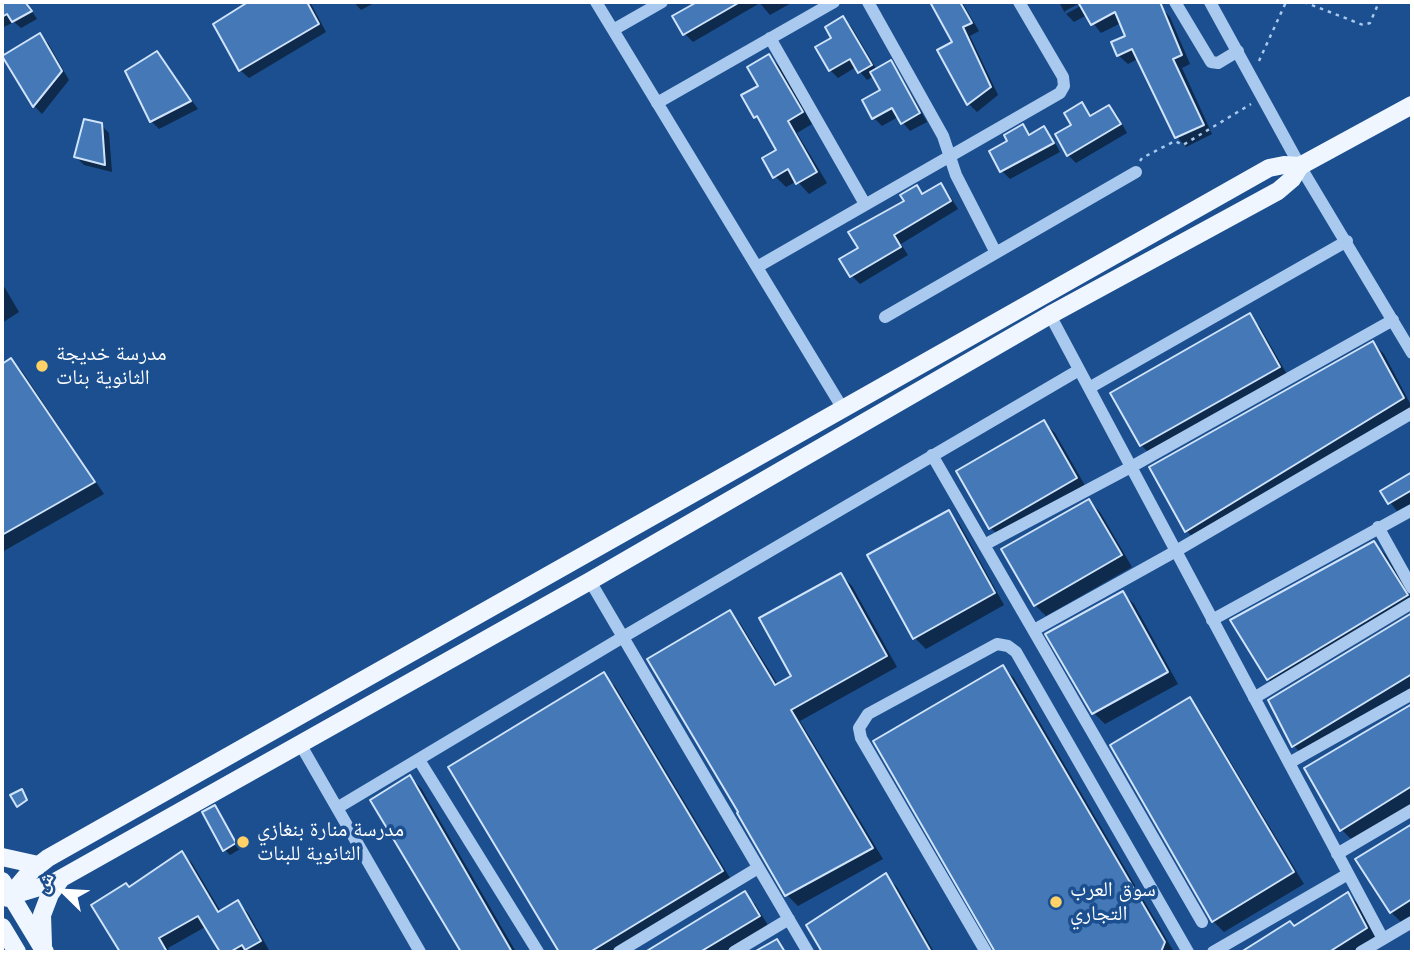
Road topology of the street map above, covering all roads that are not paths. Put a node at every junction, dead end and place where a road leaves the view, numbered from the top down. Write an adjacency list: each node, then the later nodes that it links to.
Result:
1 (596, 2): 8 (street)
2 (662, 2): 8 (street)
3 (834, 2): 9 (street)
4 (868, 2): 13 (street)
5 (1019, 2): 13 (street)
6 (1175, 2): 10 (street)
7 (1210, 2): 10 (street)
8 (613, 30): 11 (street)
9 (770, 38): 11 (street); 16 (street)
10 (1238, 51): 14 (street)
11 (657, 103): 19 (street)
12 (1412, 105): 14 (main road)
13 (949, 155): 16 (street); 18 (street)
14 (1300, 166): 17 (street); 20 (main road); 26 (main road)
15 (1136, 172): 18 (street)
16 (864, 204): 19 (street)
17 (1347, 241): 22 (street); 25 (street)
18 (996, 253): 21 (street)
19 (757, 267): 26 (street)
20 (1050, 315): 24 (street); 34 (main road)
21 (885, 317)
22 (1393, 320): 23 (street); 29 (street)
23 (1412, 353)
24 (1079, 370): 25 (street); 28 (street)
25 (1089, 388): 29 (street)
26 (844, 409): 49 (main road)
27 (1412, 413): 33 (street)
28 (932, 455): 32 (street); 39 (street)
29 (1131, 467): 32 (street); 33 (street)
30 (1412, 510): 31 (street)
31 (1378, 527): 35 (street); 37 (street)
32 (984, 545): 38 (street)
33 (1176, 551): 37 (street); 38 (street)
34 (590, 580): 39 (street); 42 (main road)
35 (1412, 588)
36 (1412, 603): 41 (street)
37 (1212, 620): 41 (street)
38 (1034, 630): 55 (street)
39 (623, 637): 43 (street); 50 (street)
40 (1412, 694): 44 (street)
41 (1254, 698): 44 (street)
42 (299, 742): 45 (street); 52 (main road)
43 (419, 760): 45 (street); 63 (street)
44 (1289, 763): 47 (street)
45 (337, 808): 62 (street)
46 (1412, 810): 47 (street)
47 (1337, 854): 51 (street)
48 (2, 857): 49 (main road)
49 (38, 864): 53 (main road)
50 (758, 868): 54 (street); 64 (street)
51 (1348, 874): 58 (street); 69 (street)
52 (64, 876): 53 (main road); 60 (main road)
53 (5, 893): 60 (main road)
54 (789, 919): 65 (street); 66 (street)
55 (1202, 922)
56 (1412, 922): 58 (street)
57 (2, 927): 61 (main road)
58 (1382, 939): 70 (street)
59 (2, 946): 61 (main road)
60 (44, 950)
61 (15, 952)
62 (420, 952)
63 (538, 952)
64 (619, 952)
65 (734, 952)
66 (808, 952)
67 (986, 952): 68 (street)
68 (1188, 952)
69 (1213, 952)
70 (1361, 952)

